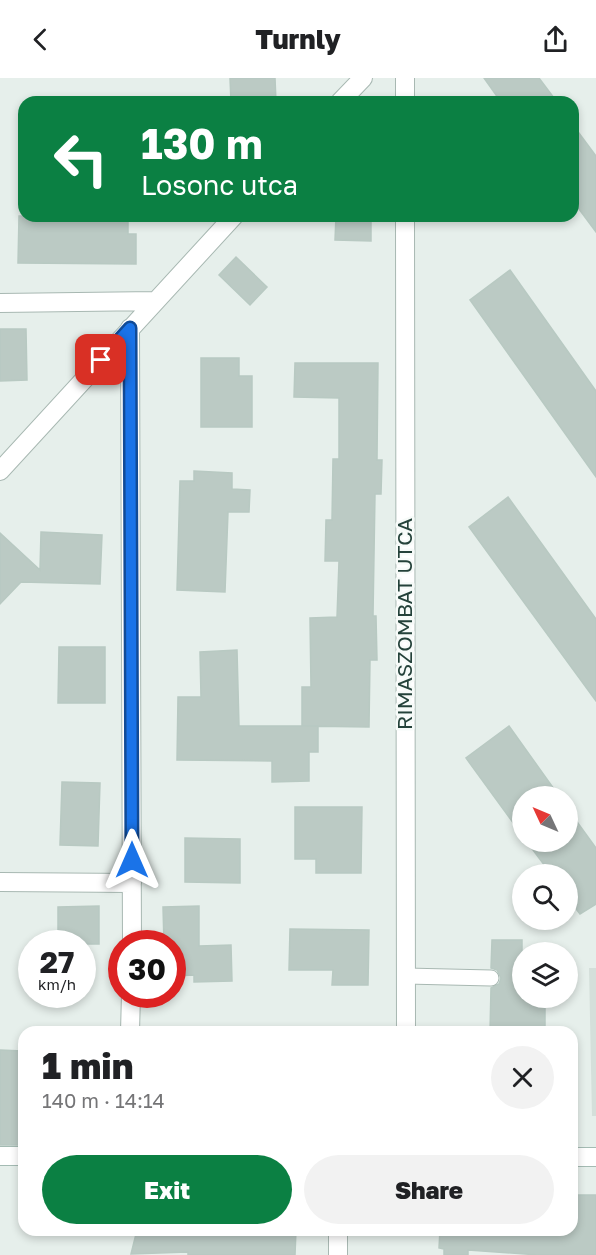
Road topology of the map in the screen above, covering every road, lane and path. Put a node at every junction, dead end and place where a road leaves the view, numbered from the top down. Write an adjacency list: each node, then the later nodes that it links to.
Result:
1 (363, 78): 3 (street)
2 (405, 78): 4 (street)
3 (346, 96)
4 (405, 96)
5 (228, 222): 7 (street)
6 (405, 222): 14 (street, RIMASZOMBAT UTCA)
7 (155, 301): 8 (street); 9 (street)
8 (0, 303)
9 (130, 328): 10 (street); 12 (street)
10 (0, 471)
11 (0, 882): 12 (street)
12 (132, 883): 13 (street)
13 (132, 930)
14 (406, 976): 15 (lane); 18 (street, RIMASZOMBAT UTCA)
15 (491, 978)
16 (131, 1008): 17 (street)
17 (130, 1026)
18 (406, 1026)
19 (0, 1156): 20 (street)
20 (18, 1156)
21 (578, 1157): 22 (street)
22 (596, 1157)
23 (338, 1236): 24 (street)
24 (338, 1255)

